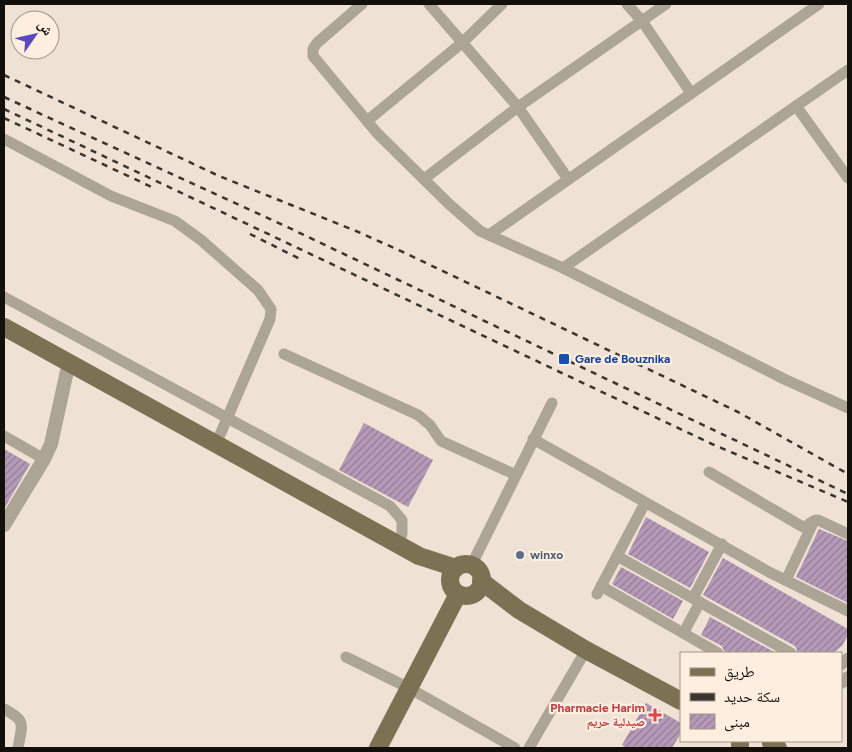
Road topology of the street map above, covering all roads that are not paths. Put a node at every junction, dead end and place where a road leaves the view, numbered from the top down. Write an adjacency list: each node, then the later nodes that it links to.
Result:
1 (362, 4): 13 (street)
2 (429, 4): 8 (street)
3 (502, 4): 8 (street)
4 (627, 4): 7 (street)
5 (666, 4): 7 (street)
6 (817, 4): 10 (street)
7 (642, 21): 10 (street); 12 (street)
8 (462, 42): 12 (street); 13 (street)
9 (848, 70): 11 (street)
10 (691, 93): 17 (street)
11 (796, 106): 15 (street); 19 (street)
12 (518, 107): 16 (street); 17 (street)
13 (367, 121): 16 (street)
14 (4, 139): 26 (street)
15 (848, 178)
16 (424, 179): 18 (street)
17 (568, 179): 18 (street)
18 (489, 235): 19 (street)
19 (563, 268): 25 (street)
20 (4, 297): 26 (street)
21 (4, 327): 23 (main road)
22 (284, 354): 32 (street)
23 (69, 362): 29 (main road); 30 (street)
24 (552, 403): 28 (street)
25 (848, 408)
26 (227, 418): 29 (street); 38 (street)
27 (4, 436): 30 (street)
28 (533, 439): 32 (street); 33 (street)
29 (216, 444): 38 (main road)
30 (44, 459): 34 (street)
31 (709, 472): 35 (street)
32 (516, 475): 42 (street)
33 (646, 503): 39 (street); 40 (street)
34 (7, 510): 36 (street)
35 (815, 520): 37 (street); 41 (street)
36 (4, 525)
37 (848, 534)
38 (399, 544): 42 (main road)
39 (722, 544): 41 (street); 43 (street)
40 (617, 556): 43 (street); 45 (street)
41 (786, 580): 44 (street)
42 (465, 581): 46 (main road); 50 (main road)
43 (696, 600): 45 (street); 48 (street)
44 (848, 611)
45 (684, 632): 47 (street)
46 (586, 650): 51 (main road); 56 (street)
47 (716, 652)
48 (789, 652)
49 (346, 657): 50 (street)
50 (409, 688): 54 (main road); 55 (street)
51 (680, 699)
52 (4, 709): 53 (street)
53 (18, 748)
54 (378, 748)
55 (515, 748)
56 (529, 748)

